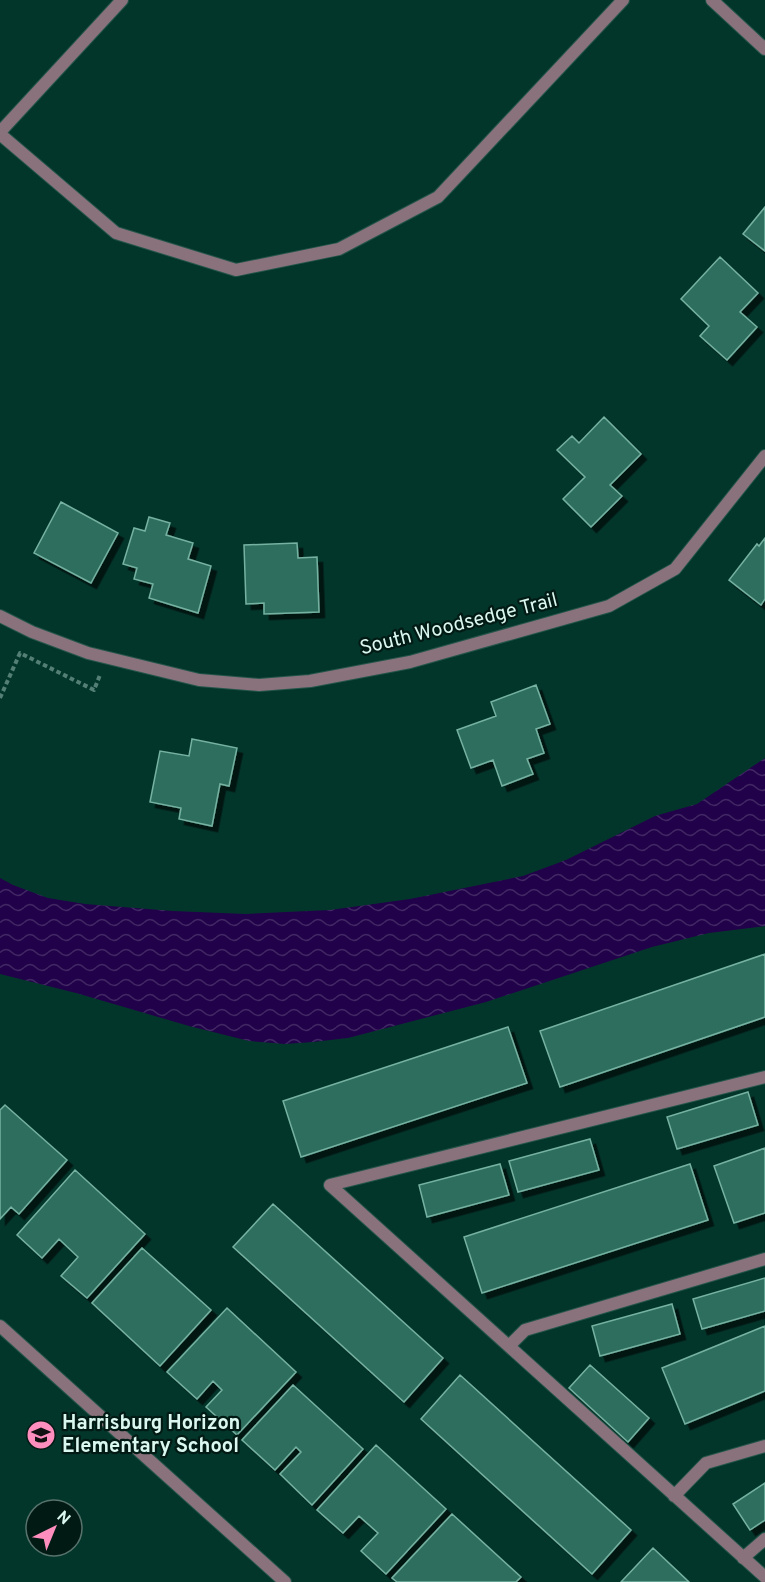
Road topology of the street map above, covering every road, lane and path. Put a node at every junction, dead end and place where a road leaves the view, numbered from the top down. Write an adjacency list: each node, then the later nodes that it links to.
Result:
1 (122, 0): 5 (street)
2 (623, 0): 5 (street)
3 (712, 0): 4 (street)
4 (765, 49)
5 (0, 133)
6 (765, 456): 8 (street, South Woodsedge Trail)
7 (0, 616): 8 (street, South Woodsedge Trail)
8 (107, 658): 9 (path)
9 (0, 698)
10 (765, 1077): 13 (street)
11 (765, 1258): 13 (street)
12 (0, 1326): 19 (street)
13 (509, 1346): 15 (street)
14 (765, 1446): 15 (street)
15 (674, 1496): 17 (street)
16 (765, 1539): 17 (street)
17 (743, 1558): 18 (street)
18 (765, 1577)
19 (285, 1582)

